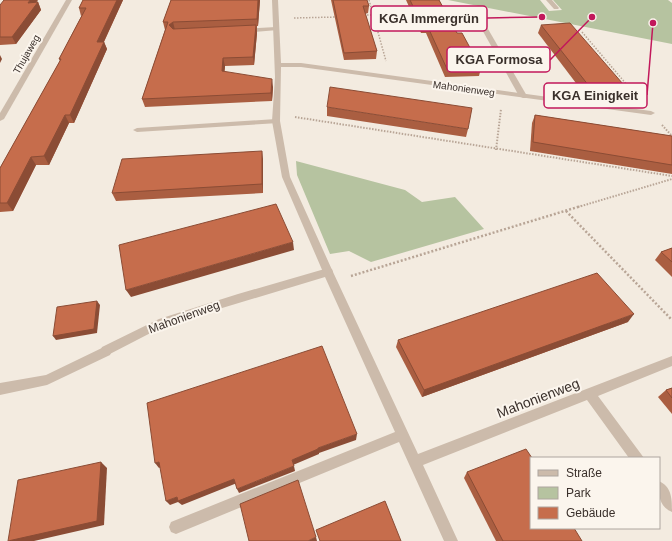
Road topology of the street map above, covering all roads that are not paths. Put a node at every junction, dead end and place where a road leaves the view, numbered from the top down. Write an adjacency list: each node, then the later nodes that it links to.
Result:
1 (69, 0): 12 (street, Thujaweg)
2 (275, 0): 6 (street)
3 (549, 0): 4 (street)
4 (556, 8)
5 (478, 17): 9 (street)
6 (276, 29): 7 (street); 8 (street)
7 (237, 31)
8 (278, 65): 9 (street, Mahonienweg); 11 (street)
9 (523, 96): 10 (street, Mahonienweg)
10 (651, 113)
11 (276, 118): 13 (street); 14 (street)
12 (0, 119)
13 (137, 130)
14 (330, 277): 16 (street, Mahonienweg); 18 (street)
15 (672, 361): 17 (street, Mahonienweg)
16 (0, 390)
17 (590, 394): 19 (street); 20 (street, Mahonienweg)
18 (402, 435): 20 (street); 23 (street)
19 (636, 457)
20 (415, 462): 24 (street)
21 (660, 489): 22 (street)
22 (672, 505)
23 (176, 527)
24 (451, 541)

